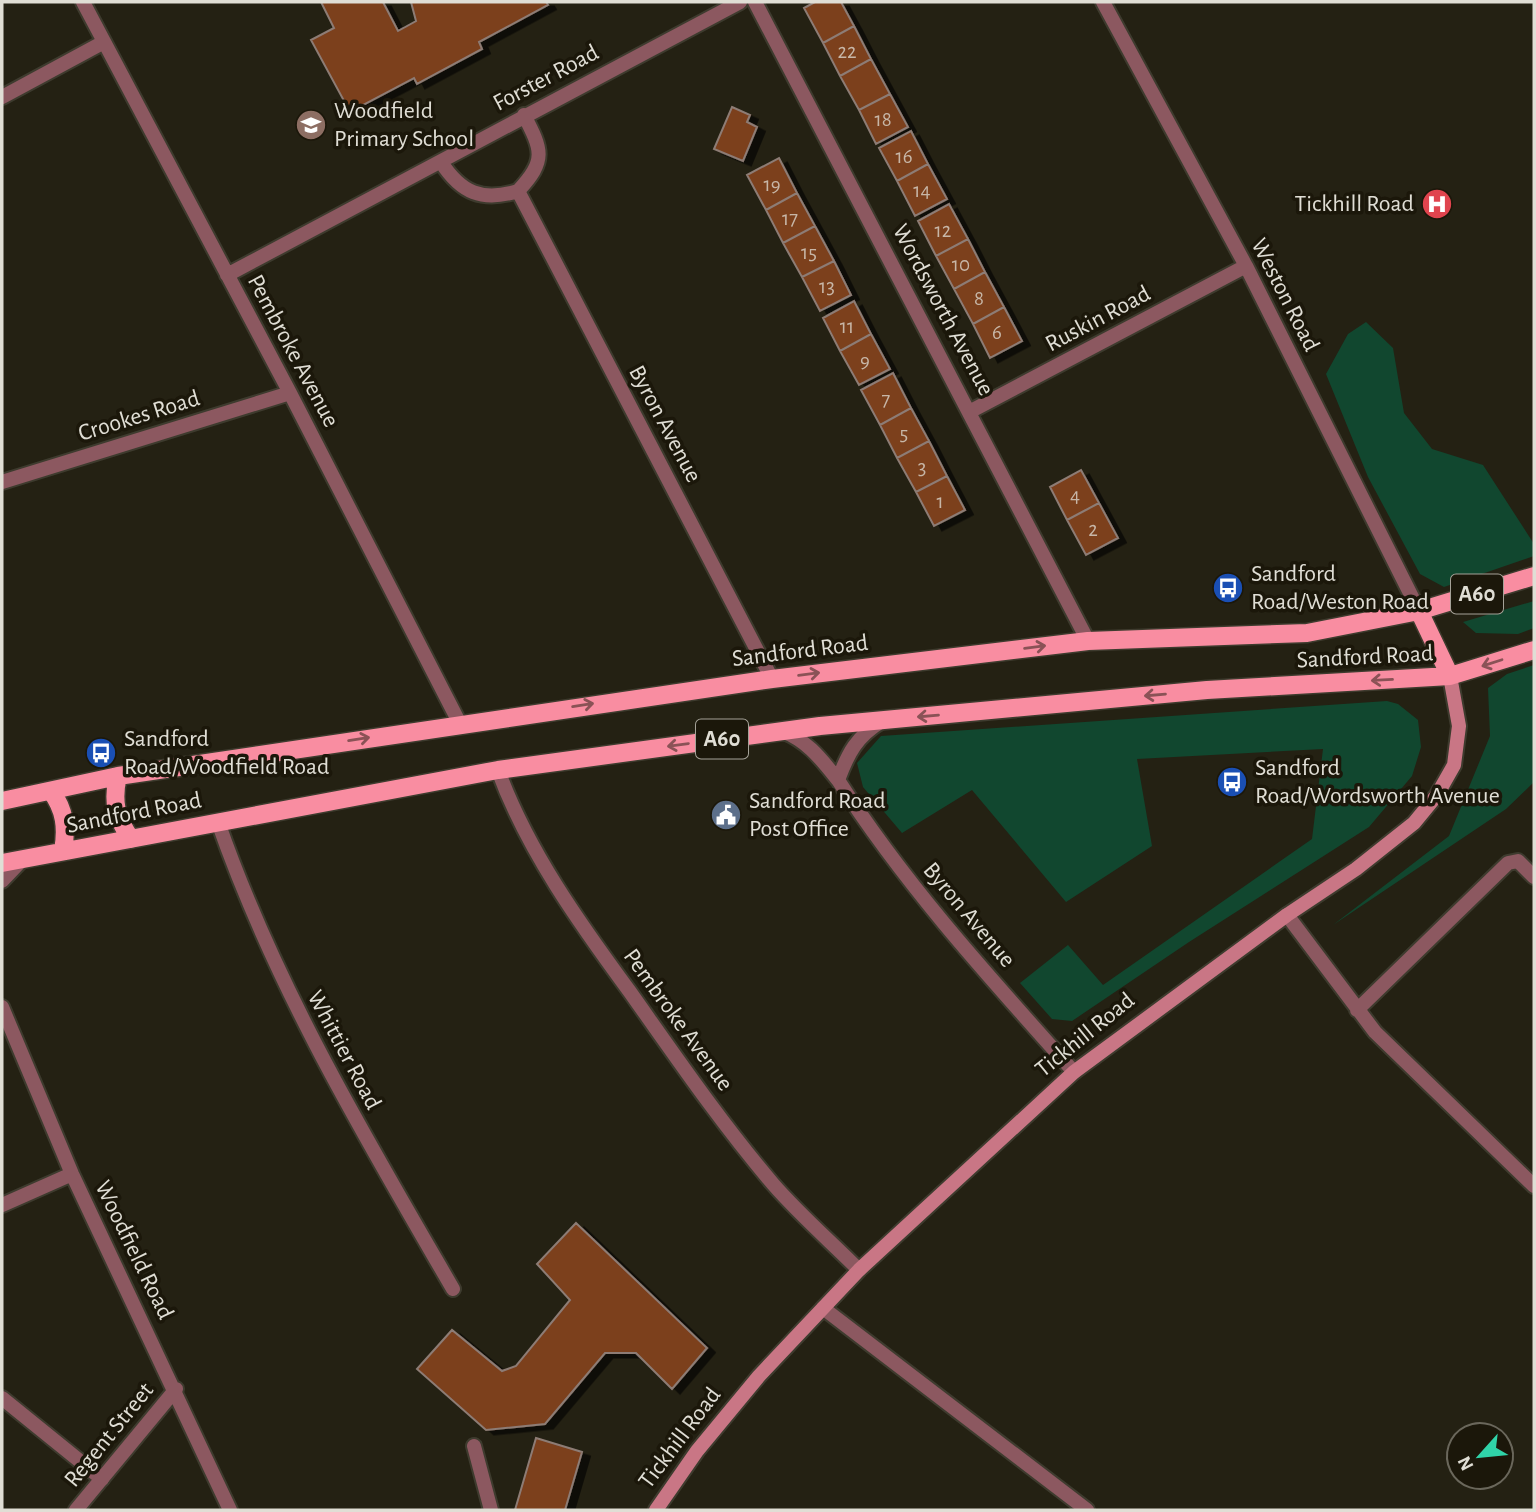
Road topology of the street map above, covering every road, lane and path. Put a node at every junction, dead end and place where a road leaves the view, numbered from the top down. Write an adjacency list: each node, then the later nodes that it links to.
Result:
1 (83, 2): 5 (street, Pembroke Avenue)
2 (740, 2): 7 (street, Forster Road)
3 (755, 2): 13 (street, Wordsworth Avenue)
4 (1103, 2): 10 (street, Weston Road)
5 (104, 42): 6 (street); 11 (street, Pembroke Avenue)
6 (2, 97)
7 (524, 115): 8 (street, Forster Road); 9 (street)
8 (442, 162): 9 (street); 11 (street, Forster Road)
9 (518, 191): 20 (street, Byron Avenue)
10 (1246, 266): 13 (street, Ruskin Road); 16 (street, Weston Road)
11 (226, 275): 12 (street, Pembroke Avenue)
12 (290, 393): 14 (street, Crookes Road); 22 (street, Pembroke Avenue)
13 (971, 411): 17 (street, Wordsworth Avenue)
14 (2, 482)
15 (1534, 576): 16 (main road, A60)
16 (1419, 611): 17 (main road, Sandford Road / A60); 19 (main road, Sandford Road / A60)
17 (1088, 641): 20 (main road, Sandford Road / A60, one-way to 17)
18 (1534, 650): 19 (main road, A60, one-way to 19)
19 (1450, 676): 21 (main road, Sandford Road / A60, one-way to 21); 36 (street, Tickhill Road)
20 (772, 679): 22 (main road, Sandford Road / A60, one-way to 20)
21 (883, 720): 23 (main road, Sandford Road / A60); 26 (street)
22 (460, 724): 25 (main road, Sandford Road / A60, one-way to 22)
23 (782, 730): 24 (main road, Sandford Road / A60, one-way to 24); 26 (street, Byron Avenue)
24 (498, 770): 29 (main road, Sandford Road / A60); 43 (street, Pembroke Avenue)
25 (118, 776): 27 (main road, Sandford Road / A60); 30 (main road)
26 (838, 779): 39 (street, Byron Avenue)
27 (51, 791): 28 (main road, Sandford Road / A60); 31 (main road)
28 (2, 801)
29 (218, 822): 30 (main road, Sandford Road / A60); 44 (street, Whittier Road)
30 (131, 839): 31 (main road, Sandford Road / A60)
31 (63, 851): 32 (main road, Sandford Road / A60)
32 (23, 859): 33 (main road, Sandford Road / A60); 35 (street)
33 (2, 863)
34 (1534, 877): 38 (street)
35 (2, 881)
36 (1287, 915): 38 (street); 39 (street, Tickhill Road)
37 (2, 1007): 40 (street, Woodfield Road)
38 (1357, 1010): 41 (street)
39 (1074, 1072): 43 (street, Tickhill Road)
40 (72, 1174): 42 (street); 46 (street, Woodfield Road)
41 (1534, 1186)
42 (2, 1205)
43 (859, 1270): 45 (street, Tickhill Road)
44 (453, 1289)
45 (822, 1308): 53 (street, Tickhill Road); 54 (street)
46 (176, 1389): 49 (street, Regent Street); 51 (street, Woodfield Road)
47 (5, 1406): 49 (street)
48 (474, 1446): 52 (street)
49 (102, 1479): 50 (street, Regent Street)
50 (82, 1508)
51 (230, 1510)
52 (491, 1510)
53 (656, 1510)
54 (1087, 1510)

